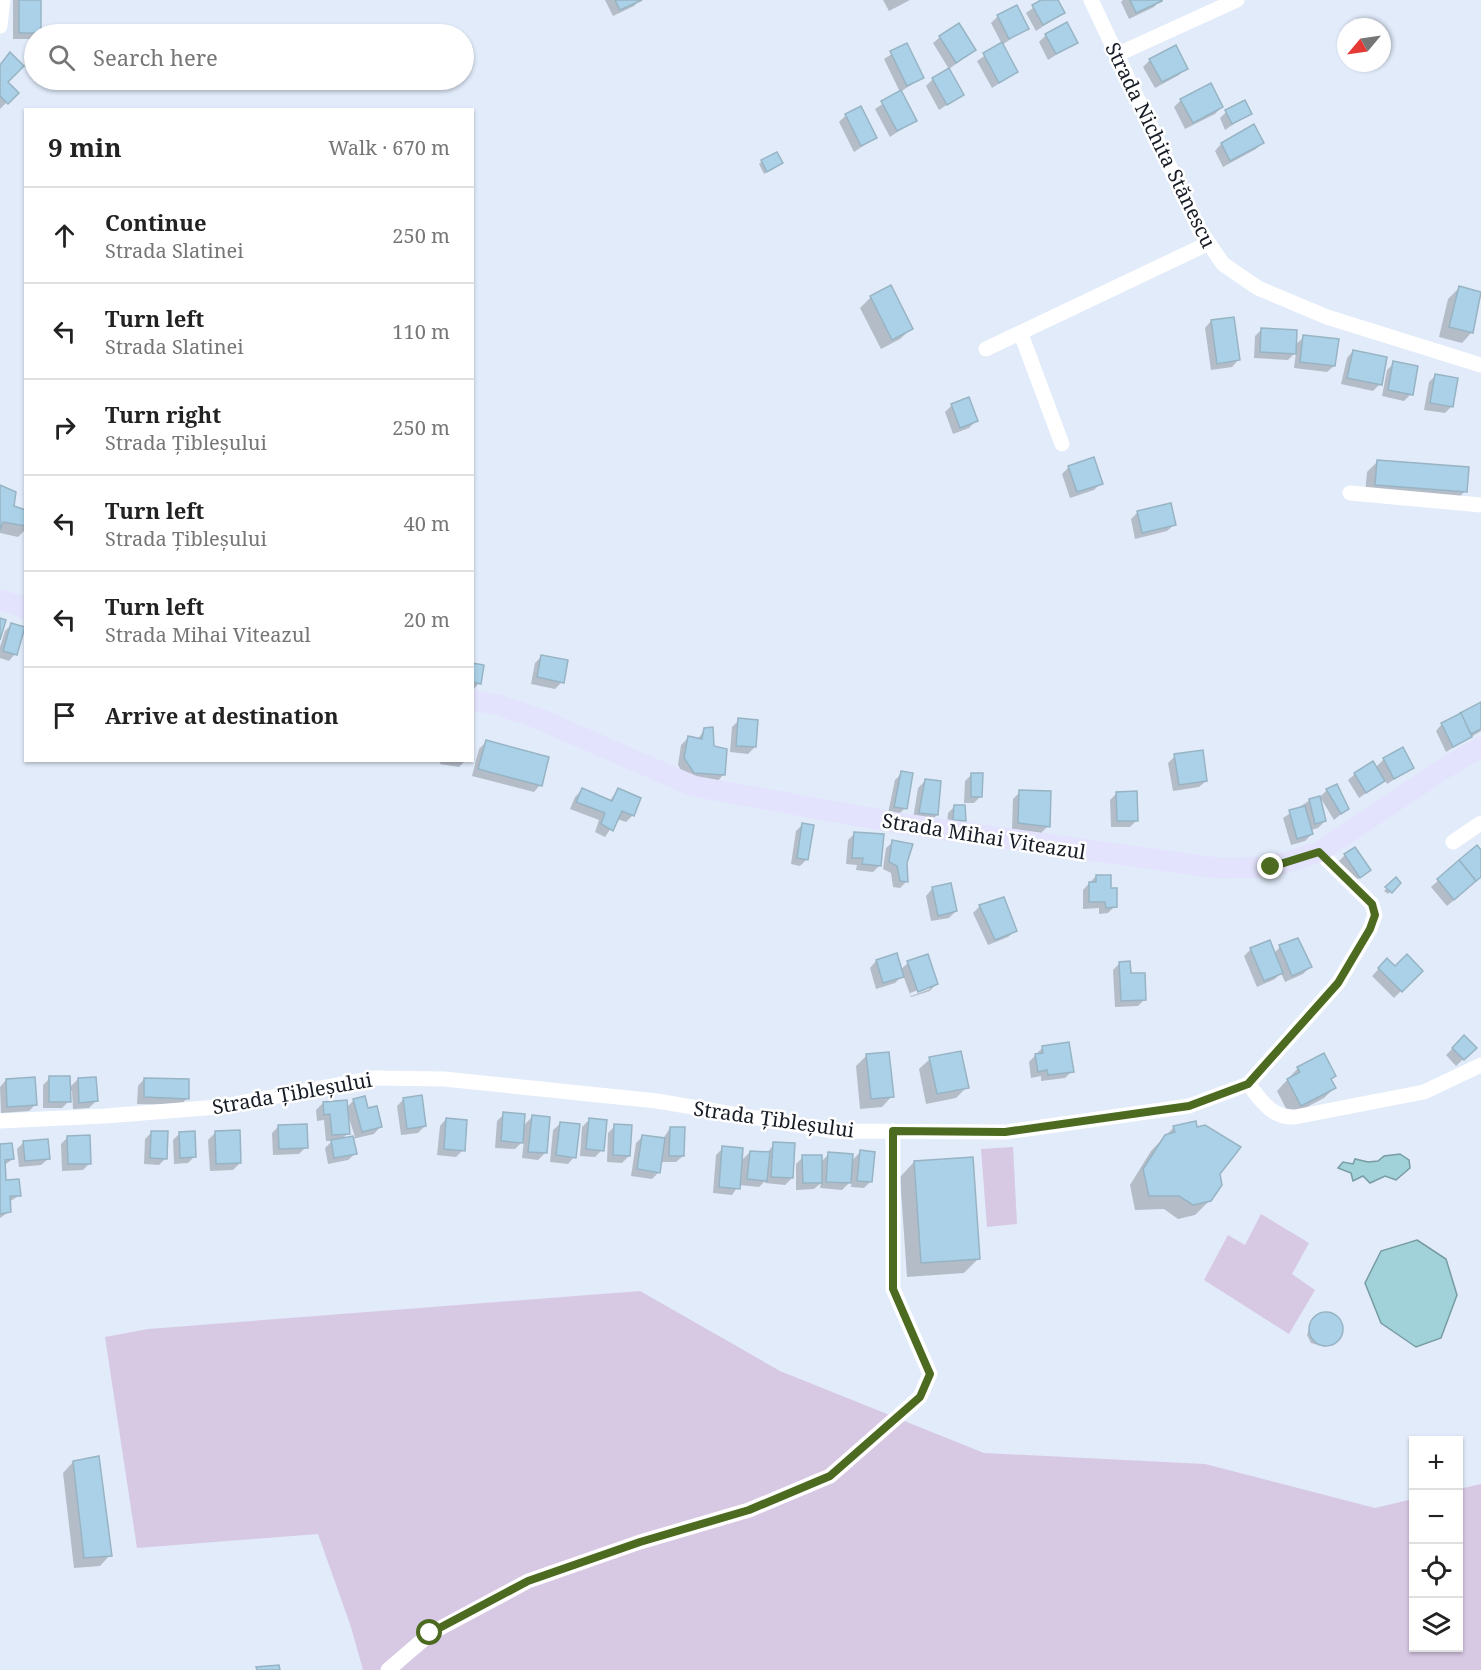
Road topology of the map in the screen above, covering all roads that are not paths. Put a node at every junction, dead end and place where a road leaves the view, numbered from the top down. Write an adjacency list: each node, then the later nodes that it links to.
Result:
1 (3, 0): 4 (street)
2 (1091, 0): 5 (street, Strada Nichita Stănescu)
3 (1237, 0): 5 (street)
4 (0, 26)
5 (1116, 55): 6 (street, Strada Nichita Stănescu)
6 (1207, 244): 7 (street); 9 (street, Strada Nichita Stănescu)
7 (1021, 334): 8 (street); 10 (street)
8 (986, 349)
9 (1481, 365)
10 (1062, 444)
11 (1350, 493): 12 (street)
12 (1481, 505)
13 (0, 600): 14 (main road)
14 (24, 607)
15 (474, 700): 19 (main road, Strada Mihai Viteazul)
16 (1481, 747): 19 (main road, Strada Mihai Viteazul)
17 (1481, 823): 18 (street)
18 (1453, 842)
19 (1319, 852): 21 (street, Strada Țibleșului)
20 (1480, 1066): 21 (street)
21 (1248, 1084): 23 (street, Strada Țibleșului)
22 (0, 1121): 23 (street, Strada Țibleșului)
23 (893, 1131): 24 (street)
24 (388, 1670)

